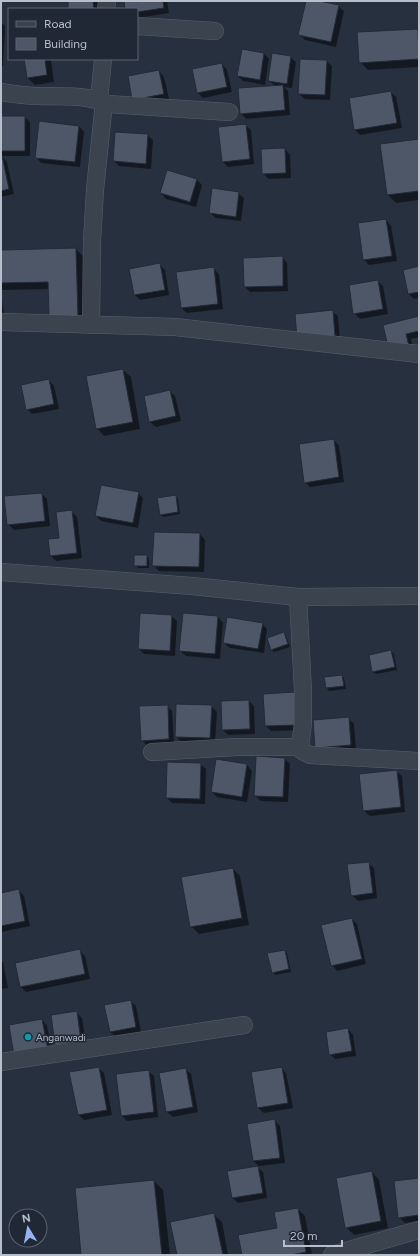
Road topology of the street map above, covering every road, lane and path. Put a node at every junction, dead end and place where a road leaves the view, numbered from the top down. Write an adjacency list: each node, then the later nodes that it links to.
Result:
1 (138, 26): 2 (street)
2 (215, 31)
3 (103, 60): 5 (street)
4 (1, 92): 5 (street)
5 (101, 101): 6 (street); 8 (street)
6 (229, 112)
7 (1, 322): 8 (street)
8 (92, 325): 9 (street)
9 (419, 354)
10 (1, 572): 12 (street)
11 (419, 596): 12 (street)
12 (298, 597): 13 (street)
13 (300, 748): 14 (street); 15 (street)
14 (152, 752)
15 (419, 760)
16 (244, 1025): 17 (street)
17 (1, 1062)
18 (419, 1230): 19 (street)
19 (332, 1255)

